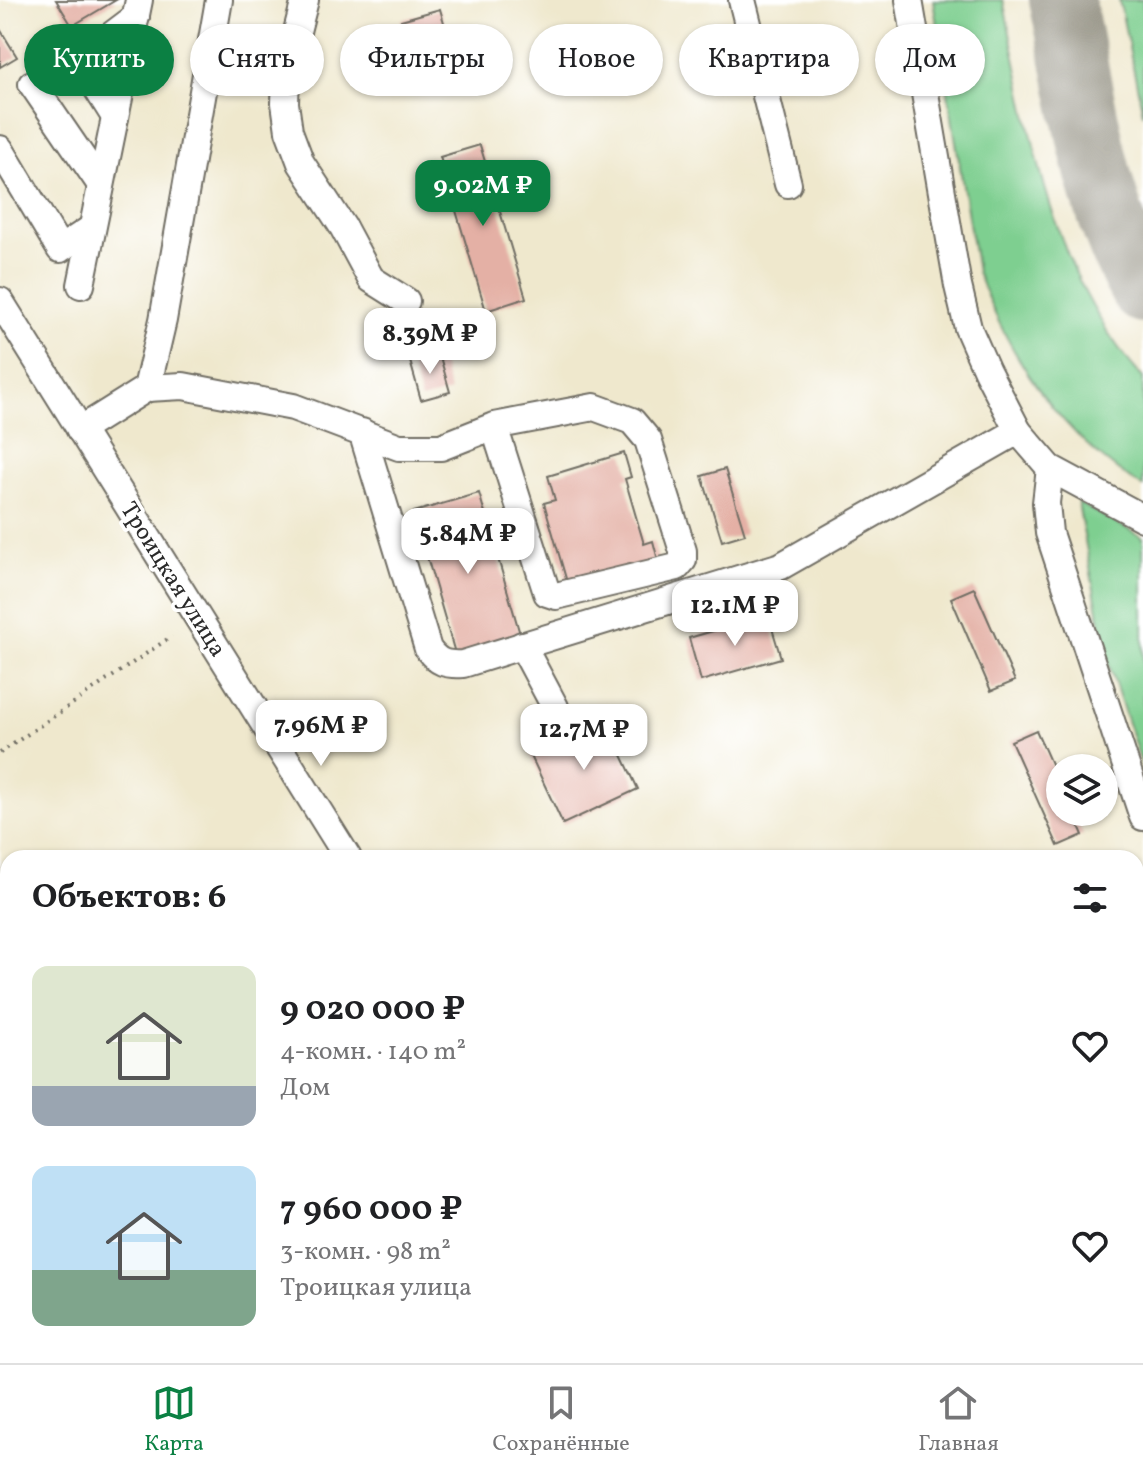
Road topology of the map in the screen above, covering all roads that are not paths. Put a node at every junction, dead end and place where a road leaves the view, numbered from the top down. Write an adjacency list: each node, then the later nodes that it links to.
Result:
1 (219, 0): 15 (street)
2 (305, 0): 14 (street)
3 (742, 0): 9 (street)
4 (909, 0): 18 (street)
5 (138, 9): 7 (street); 7 (street)
6 (40, 96): 10 (street)
7 (115, 117): 10 (street)
8 (0, 149): 11 (street)
9 (788, 184)
10 (101, 185): 11 (street)
11 (92, 228): 12 (street)
12 (81, 285)
13 (0, 301): 17 (street, Троицкая улица)
14 (406, 301)
15 (147, 388): 17 (street); 19 (street)
16 (494, 426): 16 (street); 19 (street)
17 (80, 430): 25 (street, Троицкая улица)
18 (1018, 431): 20 (street); 22 (street)
19 (362, 432): 22 (street)
20 (1050, 468): 21 (street); 24 (street)
21 (1143, 518)
22 (522, 645): 23 (street)
23 (555, 707)
24 (1143, 817)
25 (343, 850)

